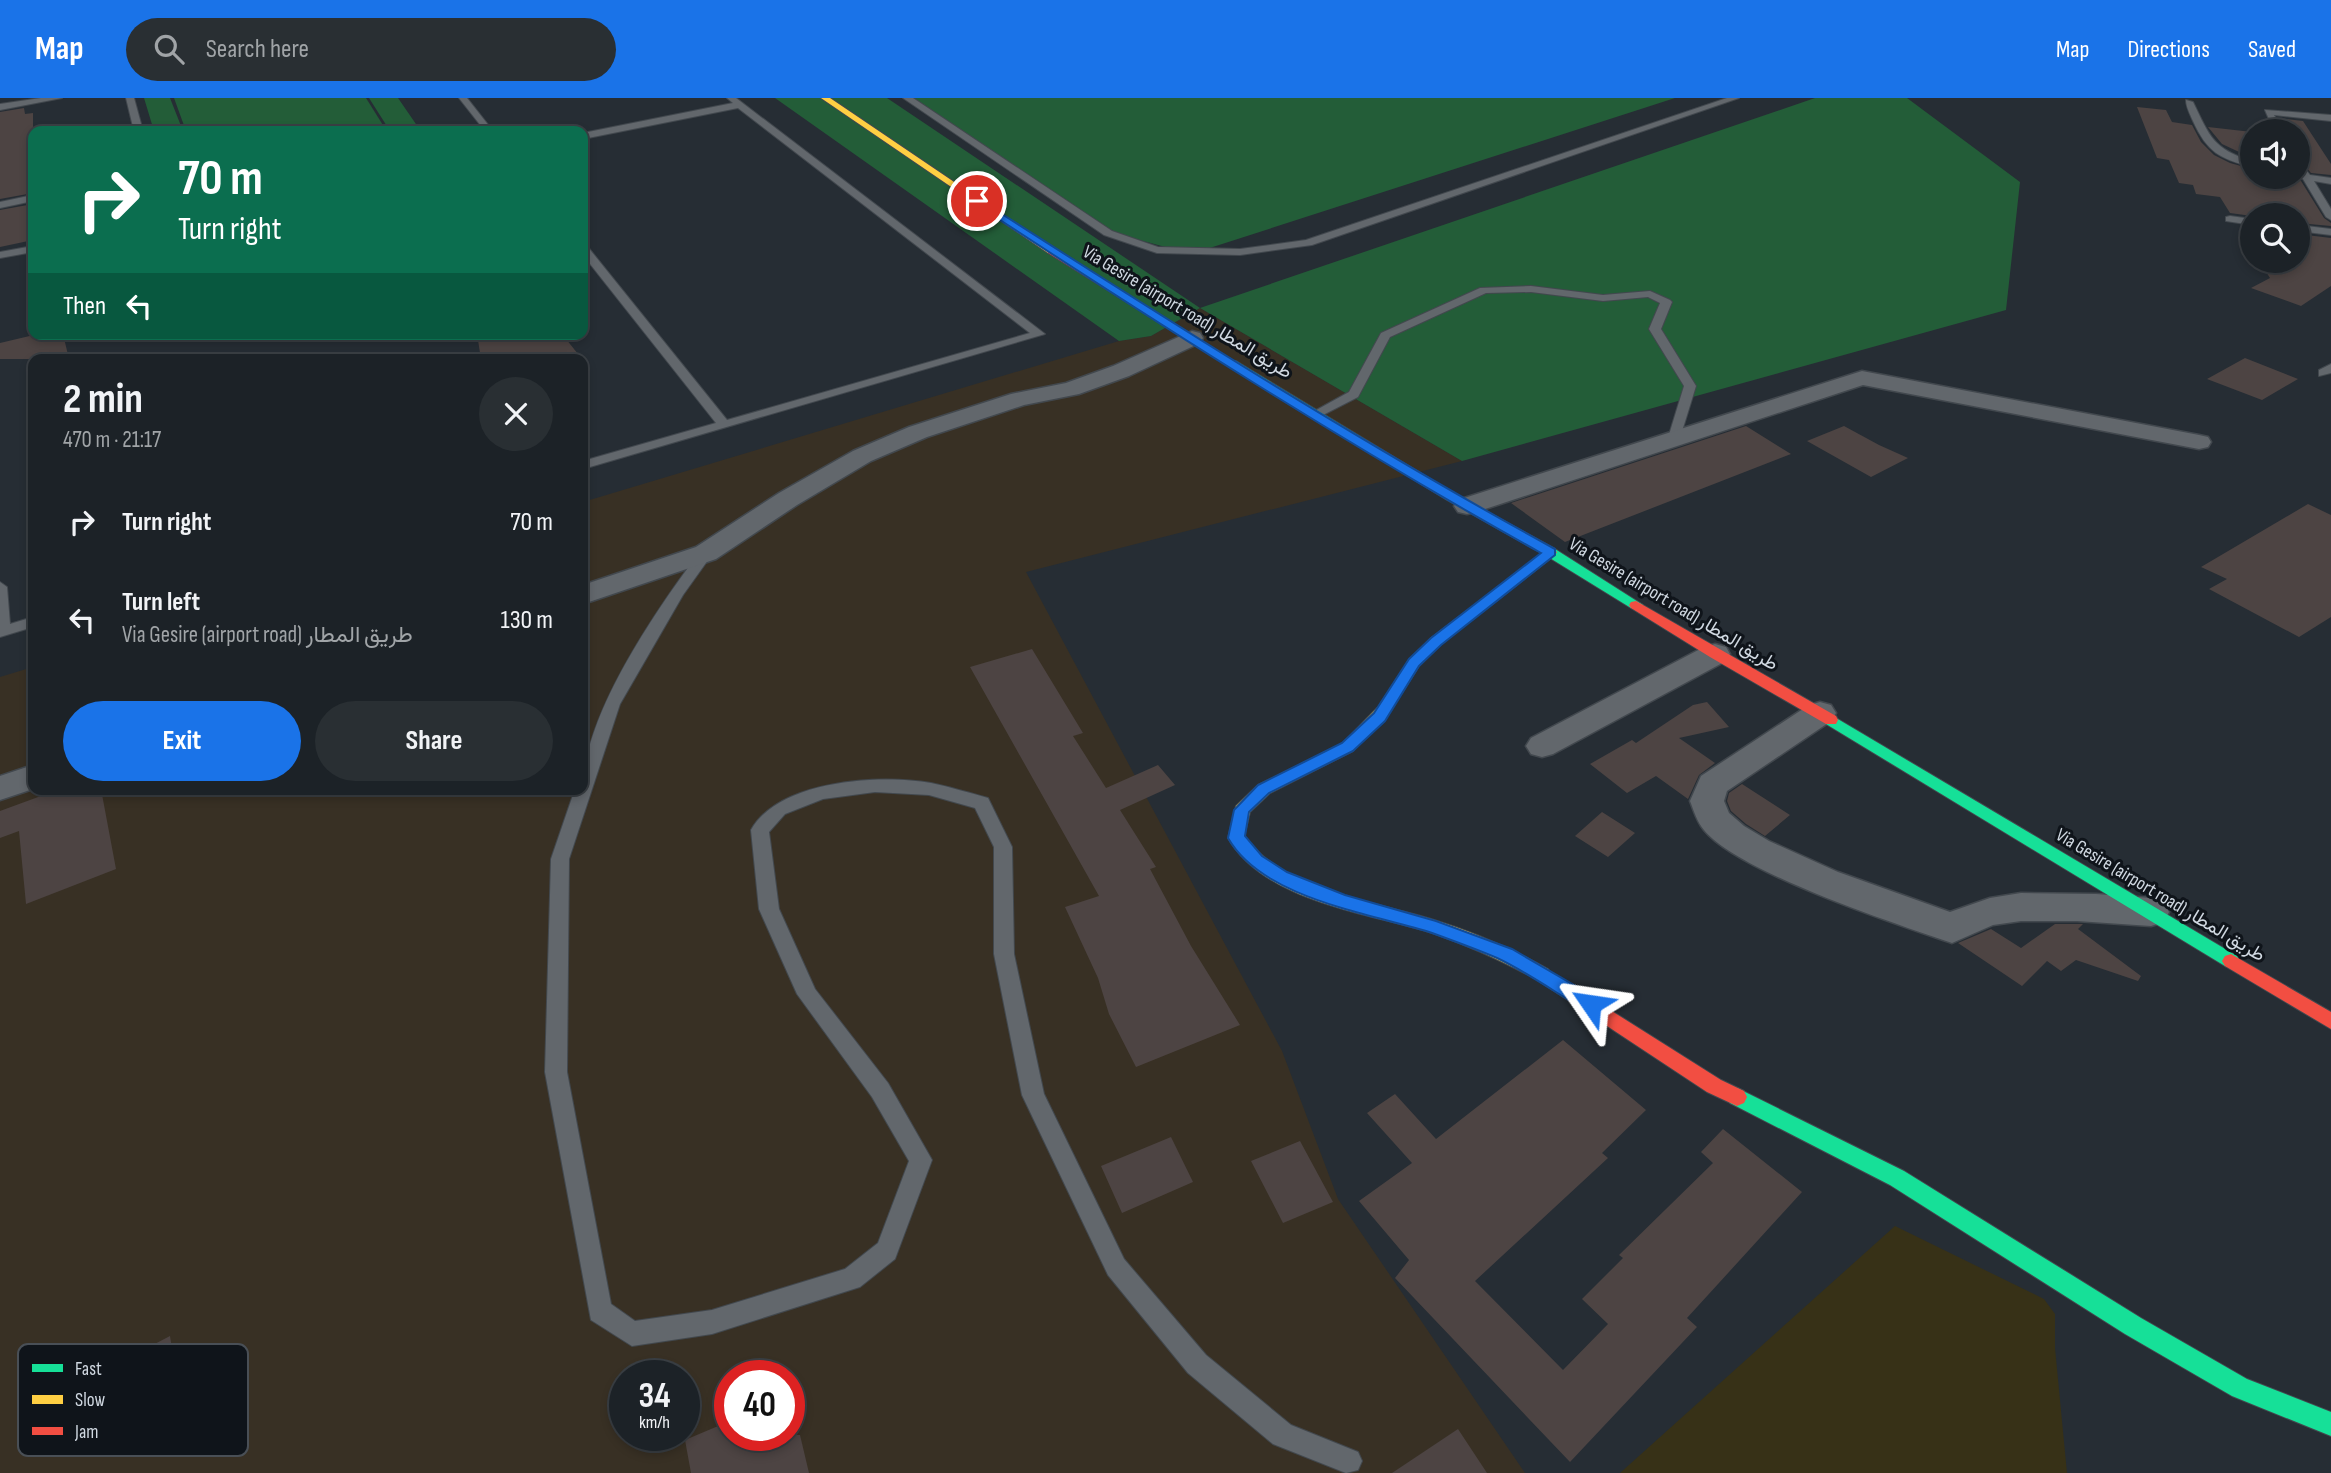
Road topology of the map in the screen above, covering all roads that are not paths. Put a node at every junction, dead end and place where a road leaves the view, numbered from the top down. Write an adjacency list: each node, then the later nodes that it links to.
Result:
1 (58, 98): 9 (lane)
2 (130, 98): 12 (lane)
3 (463, 98): 13 (lane)
4 (825, 98): 29 (main road, Via Gesire (airport road) طريق المطار)
5 (907, 98): 6 (lane)
6 (1735, 98)
7 (734, 101): 14 (lane); 31 (lane)
8 (2189, 102): 15 (lane)
9 (0, 107)
10 (2331, 118): 11 (lane)
11 (2272, 119)
12 (138, 126)
13 (485, 126)
14 (588, 135)
15 (2240, 160)
16 (2310, 178): 17 (lane)
17 (2331, 181)
18 (2310, 188): 21 (lane)
19 (28, 199): 20 (lane)
20 (0, 205)
21 (2331, 218)
22 (2230, 219): 23 (lane)
23 (2240, 220)
24 (2310, 229): 25 (lane)
25 (2331, 232)
26 (28, 249): 28 (lane)
27 (588, 254): 31 (lane)
28 (0, 255)
29 (1192, 338): 30 (main road, Via Gesire (airport road) طريق المطار); 37 (street)
30 (1317, 413): 32 (lane); 35 (main road, Via Gesire (airport road) طريق المطار)
31 (724, 424): 34 (lane)
32 (1674, 438): 33 (street); 35 (street)
33 (2199, 442)
34 (588, 464)
35 (1467, 506): 36 (main road, Via Gesire (airport road) طريق المطار)
36 (1550, 552): 42 (main road, Via Gesire (airport road) طريق المطار); 51 (main road)
37 (706, 553): 39 (street); 45 (lane)
38 (0, 587): 41 (lane)
39 (588, 593)
40 (28, 623): 41 (lane)
41 (2, 631)
42 (1715, 654): 43 (main road, Via Gesire (airport road) طريق المطار); 44 (street)
43 (1820, 713): 49 (main road, Via Gesire (airport road) طريق المطار); 49 (street)
44 (1542, 746)
45 (588, 776)
46 (28, 779): 47 (street)
47 (0, 788)
48 (581, 795): 52 (lane)
49 (2151, 912): 50 (main road, Via Gesire (airport road) طريق المطار)
50 (2331, 1021)
51 (2331, 1424)
52 (1349, 1461)

